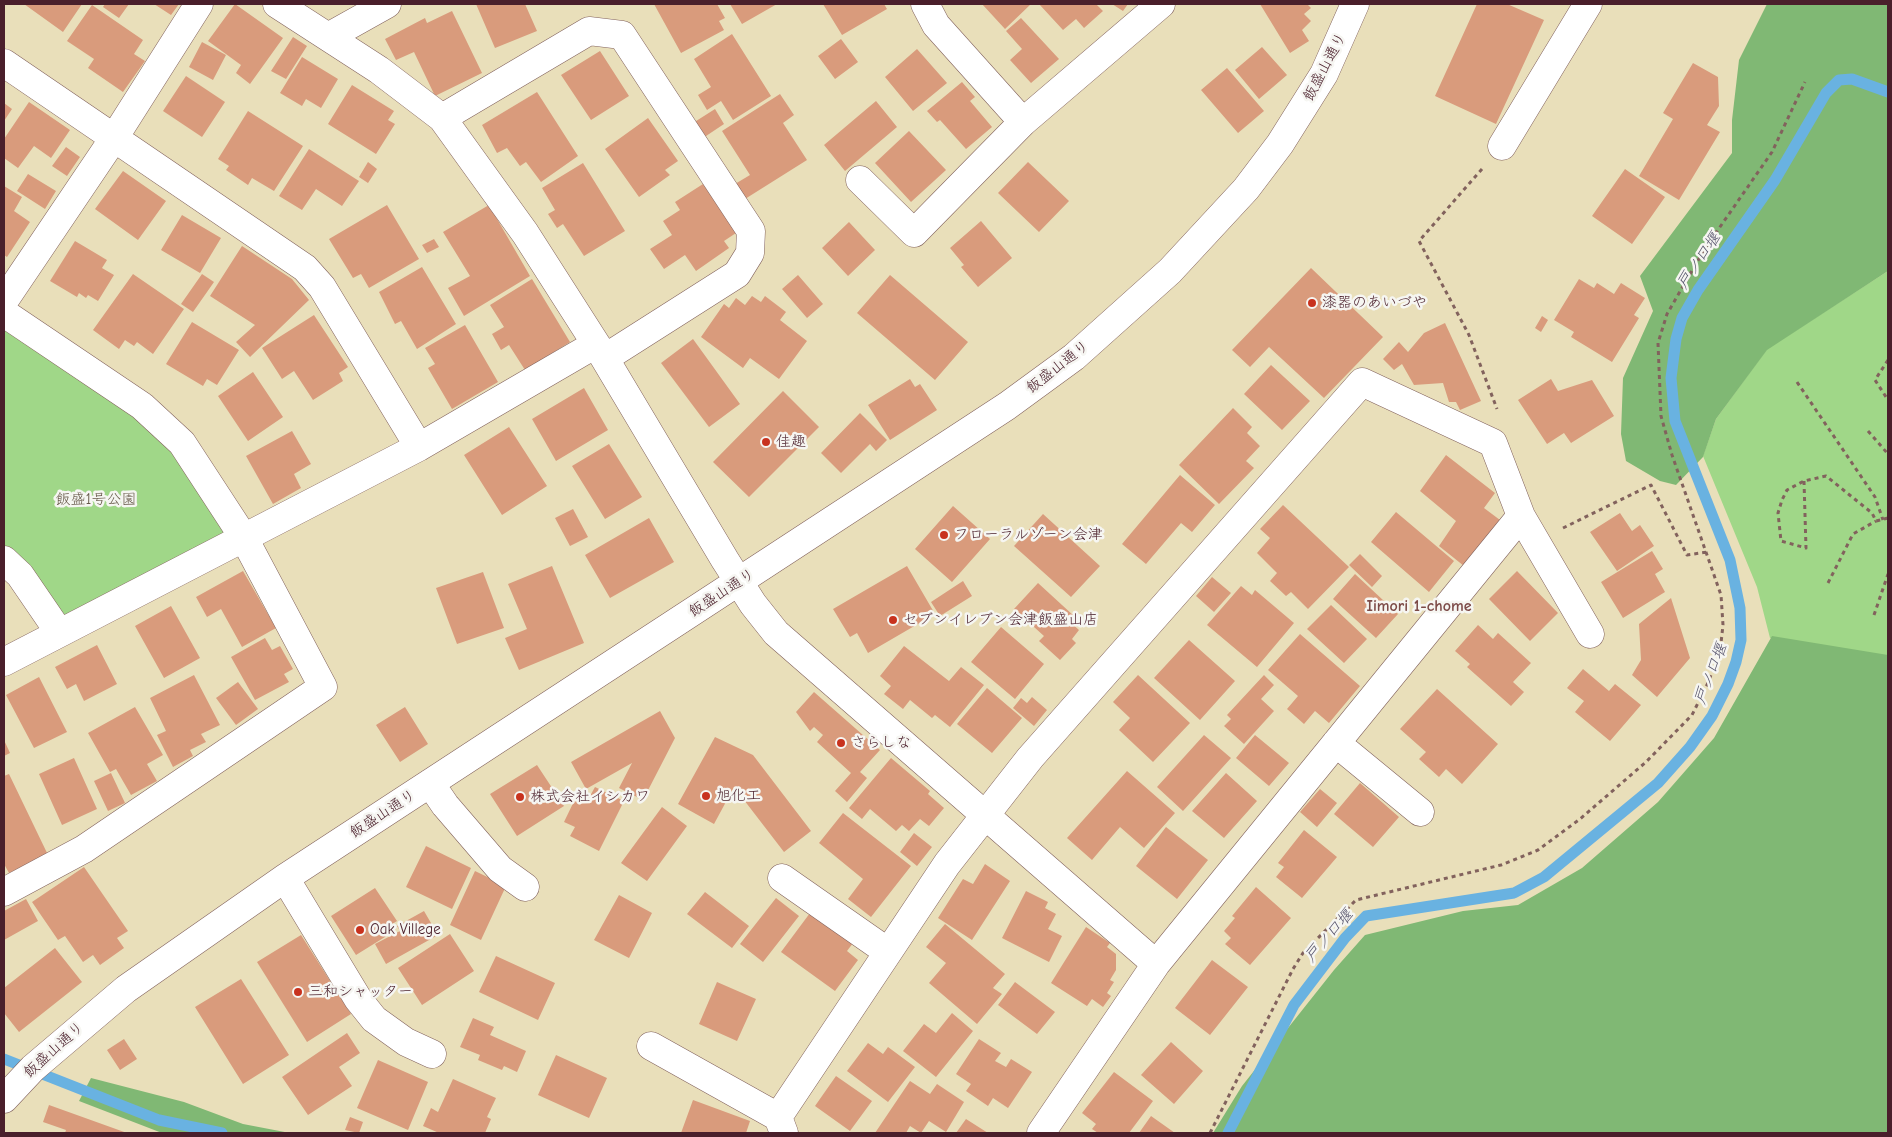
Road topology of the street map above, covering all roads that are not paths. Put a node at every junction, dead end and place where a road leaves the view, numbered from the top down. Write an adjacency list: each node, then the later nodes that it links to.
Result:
1 (199, 4): 12 (street)
2 (277, 4): 8 (street)
3 (387, 4): 8 (street)
4 (925, 4): 11 (street)
5 (1161, 4): 11 (street)
6 (1355, 4): 22 (street, 飯盛山通り)
7 (1588, 4): 13 (street)
8 (328, 37): 10 (street)
9 (4, 63): 12 (street)
10 (442, 118): 17 (street); 17 (street)
11 (1023, 122): 14 (street)
12 (114, 138): 15 (street); 18 (street)
13 (1502, 146)
14 (860, 180)
15 (4, 301)
16 (4, 313): 20 (street)
17 (600, 351): 18 (street); 22 (street)
18 (419, 447): 20 (street)
19 (1521, 516): 24 (street); 26 (street); 29 (street)
20 (244, 538): 23 (street); 33 (street)
21 (4, 560): 23 (street)
22 (739, 582): 27 (street, 飯盛山通り); 29 (street)
23 (59, 632): 25 (street)
24 (1590, 634)
25 (4, 662)
26 (1336, 743): 28 (street); 35 (street)
27 (430, 783): 30 (street, 飯盛山通り); 32 (street)
28 (1420, 812)
29 (986, 814): 34 (street); 35 (street)
30 (285, 878): 37 (street); 38 (street, 飯盛山通り)
31 (782, 878): 34 (street)
32 (525, 887)
33 (4, 892)
34 (888, 952): 39 (street)
35 (1156, 964): 40 (street)
36 (651, 1046): 39 (street)
37 (432, 1054)
38 (4, 1099)
39 (781, 1125)
40 (1041, 1133)

